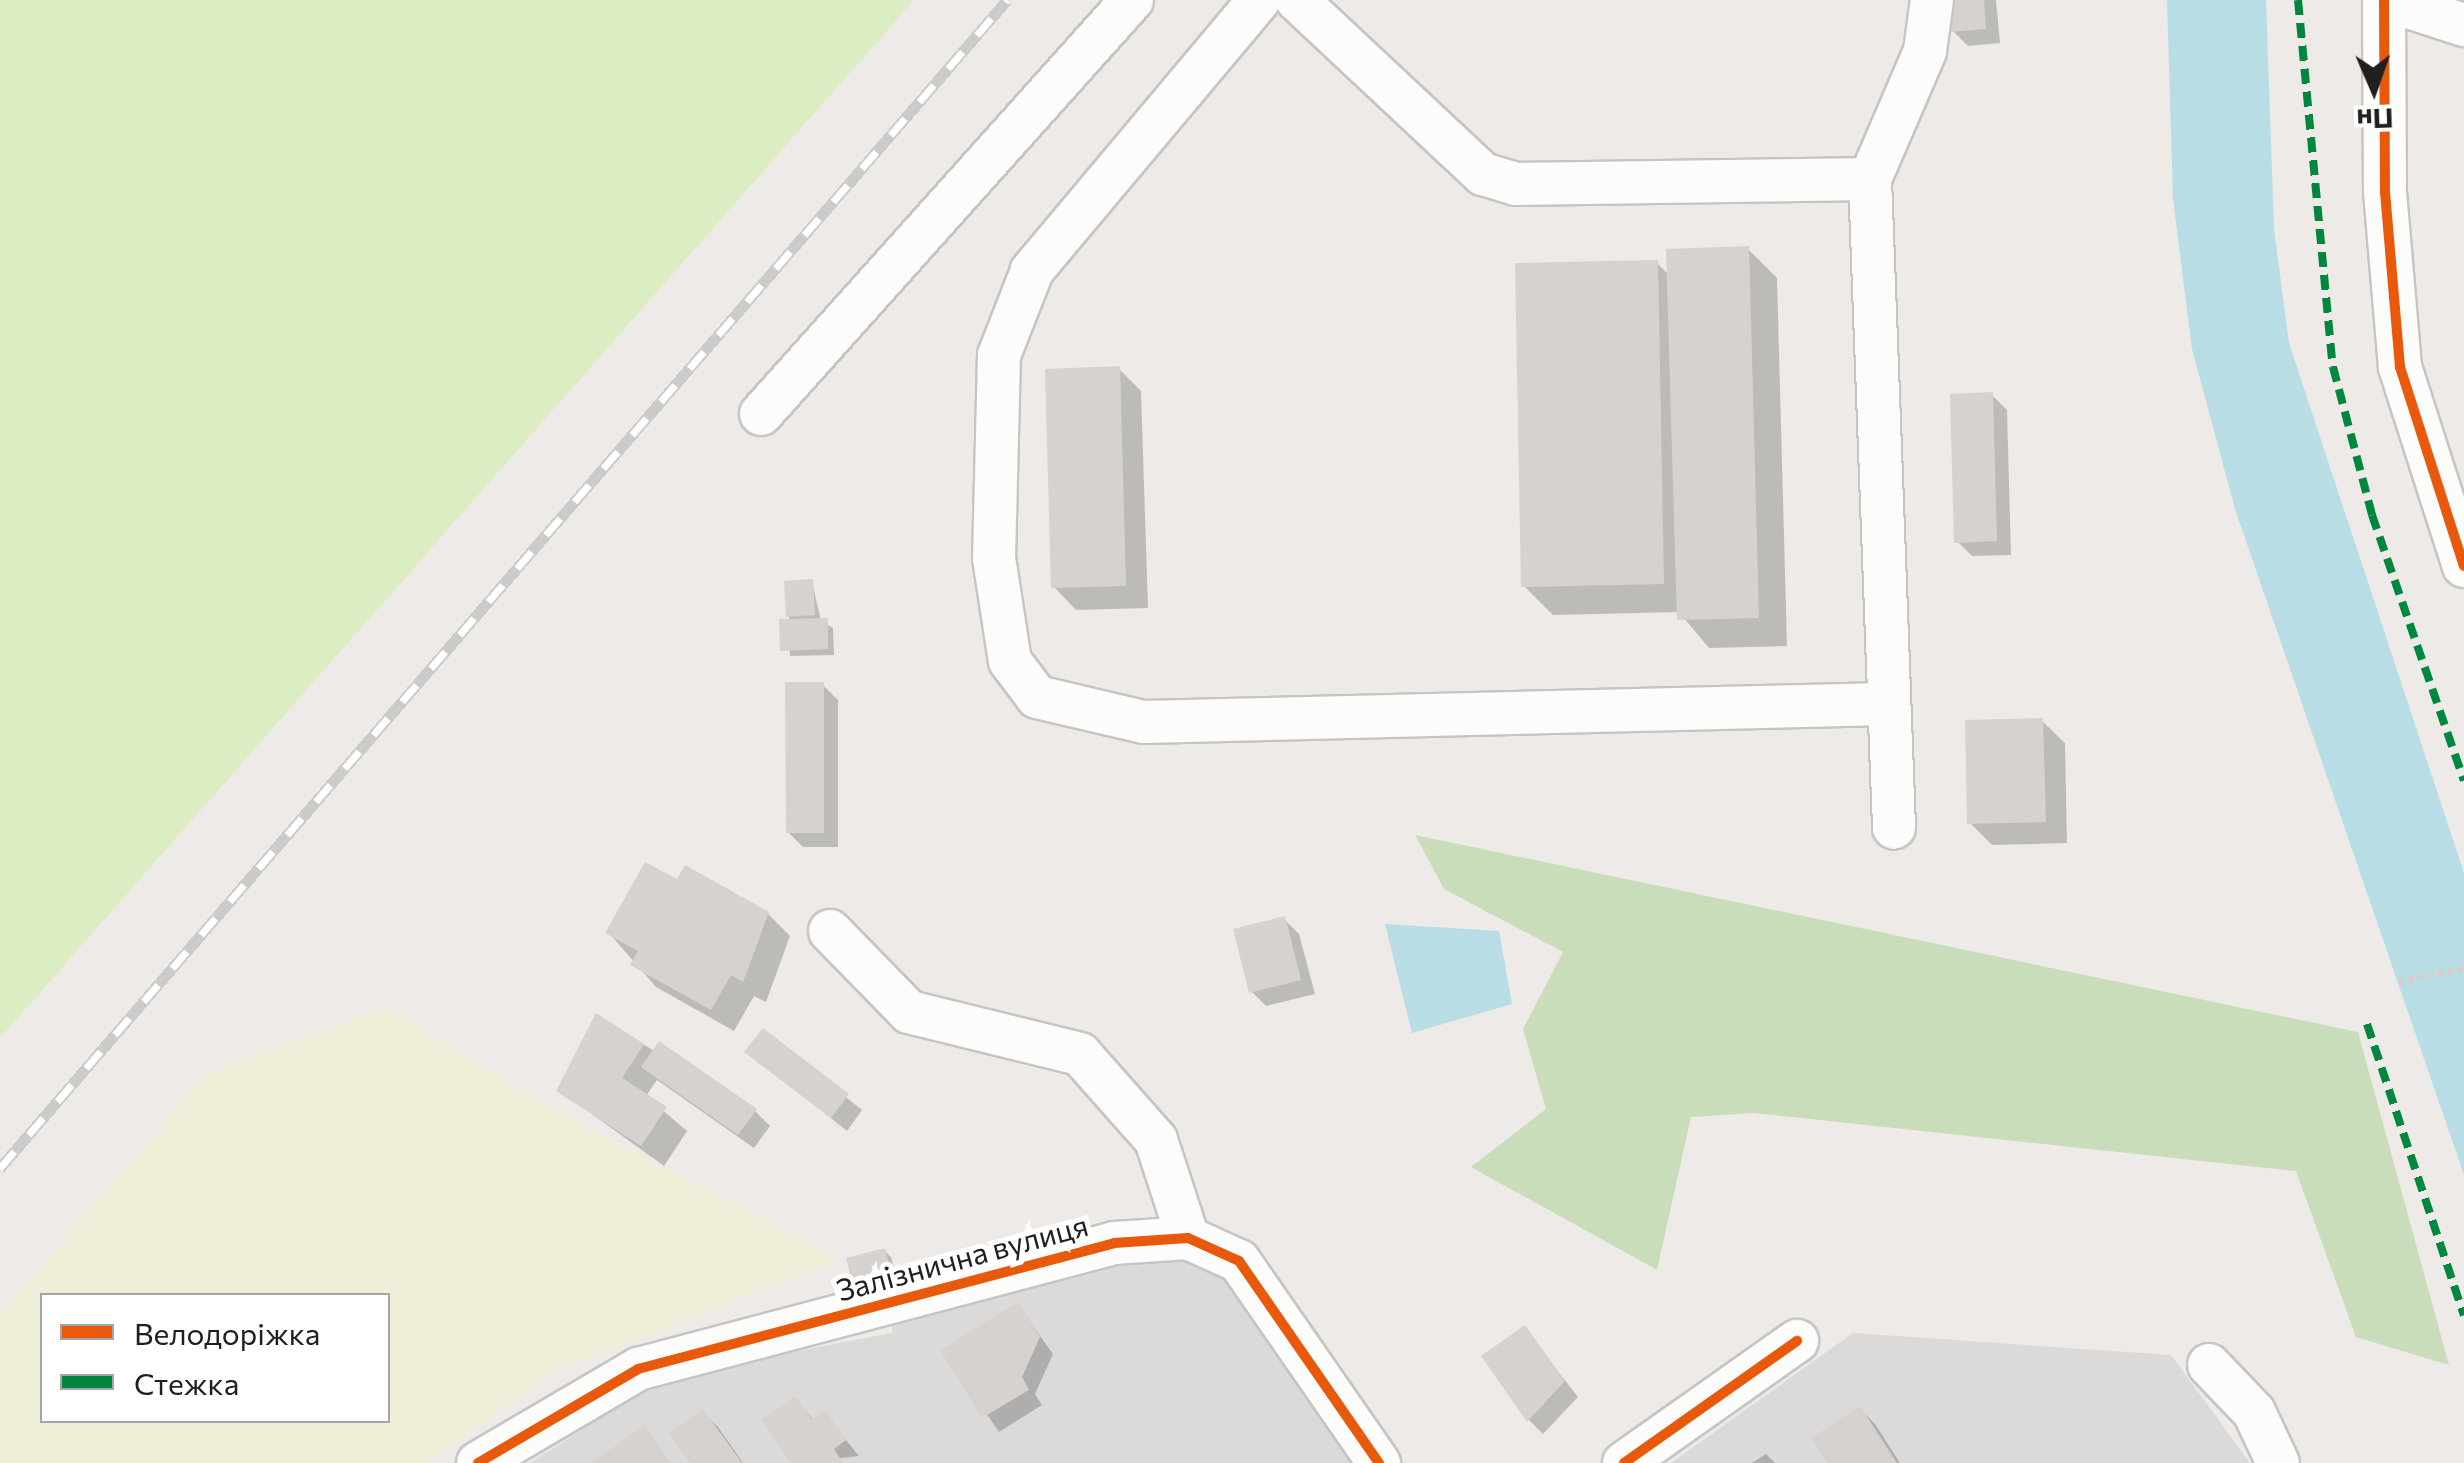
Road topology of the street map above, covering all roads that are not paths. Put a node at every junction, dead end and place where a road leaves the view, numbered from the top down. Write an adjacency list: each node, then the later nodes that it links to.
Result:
1 (1132, 0): 8 (street)
2 (1259, 0): 10 (street)
3 (1298, 0): 7 (street)
4 (1932, 0): 7 (street)
5 (2385, 0): 6 (street); 9 (street)
6 (2464, 25)
7 (1870, 179): 10 (street)
8 (761, 414)
9 (2459, 539)
10 (1888, 704): 11 (street)
11 (1894, 828)
12 (830, 931): 13 (street)
13 (1188, 1238): 16 (street, Залізнична вулиця); 17 (street, Залізнична вулиця)
14 (1797, 1341): 18 (street)
15 (2209, 1365): 19 (street)
16 (478, 1463)
17 (1379, 1463)
18 (1624, 1463)
19 (2278, 1463)

